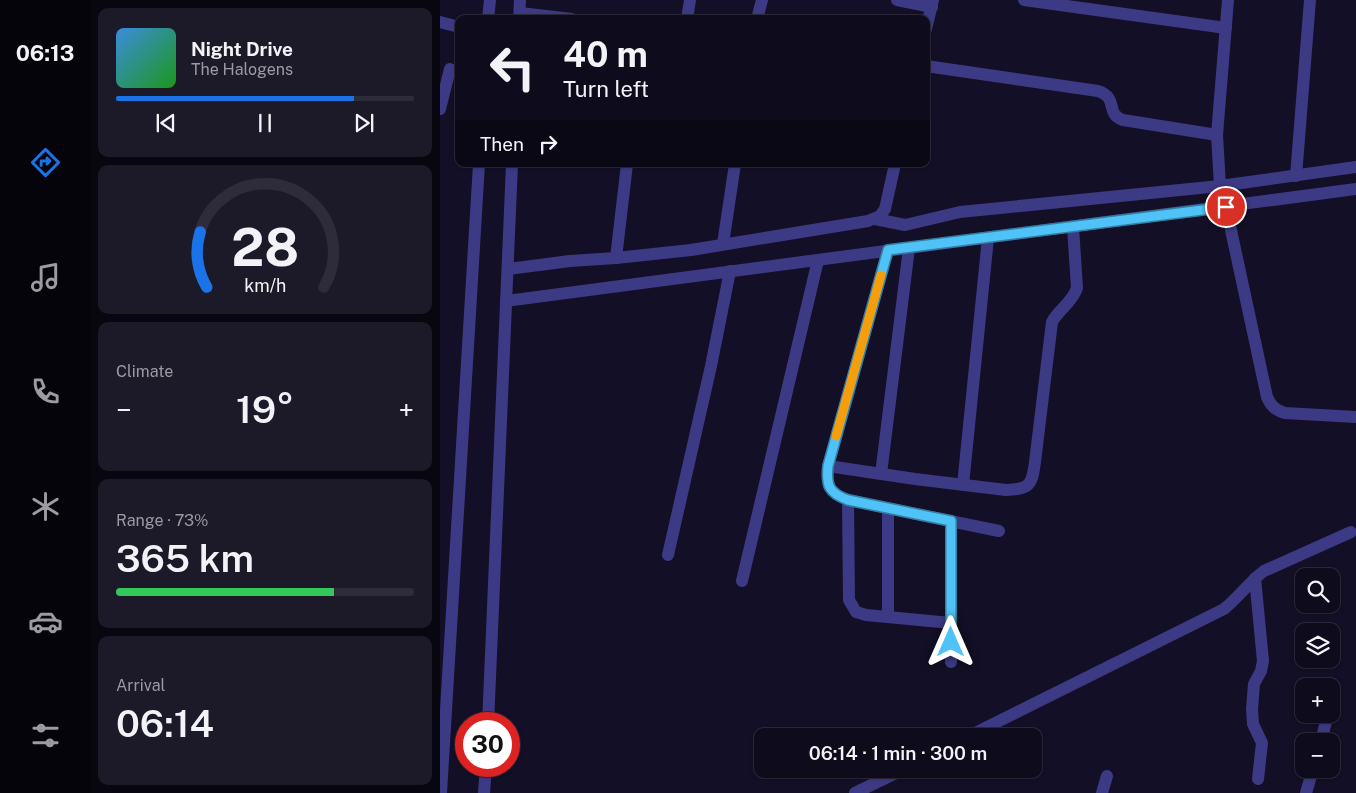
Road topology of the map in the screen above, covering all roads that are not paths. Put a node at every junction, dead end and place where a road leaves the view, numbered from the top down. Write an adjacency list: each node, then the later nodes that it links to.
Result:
1 (490, 0): 10 (street)
2 (690, 0): 12 (street)
3 (762, 0): 13 (street)
4 (898, 0): 8 (street)
5 (1024, 0): 16 (street)
6 (1228, 0): 16 (street)
7 (1310, 0): 27 (street)
8 (933, 4)
9 (520, 11): 11 (street)
10 (488, 15)
11 (546, 15)
12 (688, 15)
13 (758, 15)
14 (440, 22): 15 (street)
15 (455, 26)
16 (1226, 28): 20 (street)
17 (930, 67): 20 (street)
18 (450, 69): 19 (street)
19 (440, 109)
20 (1217, 135): 28 (street)
21 (479, 167): 64 (street)
22 (512, 167): 39 (street)
23 (627, 167): 37 (street)
24 (735, 167): 34 (street)
25 (894, 167): 31 (street)
26 (1356, 167): 27 (street)
27 (1296, 176): 28 (street)
28 (1220, 186): 31 (street)
29 (1356, 189): 30 (street)
30 (1226, 207): 32 (street); 42 (street)
31 (876, 219): 34 (street)
32 (1073, 227): 33 (street); 45 (street)
33 (988, 238): 35 (street); 45 (street)
34 (723, 244): 37 (street)
35 (909, 248): 36 (street); 44 (street)
36 (888, 250): 38 (street); 43 (street)
37 (616, 258): 39 (street)
38 (818, 260): 40 (street); 53 (street)
39 (508, 269): 41 (street)
40 (730, 271): 41 (street); 51 (street)
41 (506, 301): 57 (street)
42 (1356, 417)
43 (828, 466): 44 (street); 46 (street)
44 (881, 474): 45 (street)
45 (963, 485)
46 (848, 500): 47 (street); 54 (street)
47 (888, 508): 48 (street); 54 (street)
48 (951, 521): 49 (street); 55 (street)
49 (999, 531)
50 (1351, 532): 52 (street)
51 (668, 555)
52 (1255, 578): 58 (street); 63 (street)
53 (742, 581)
54 (888, 617): 55 (street)
55 (951, 623): 56 (street)
56 (951, 662)
57 (489, 712)
58 (985, 728)
59 (1107, 776): 67 (street)
60 (485, 777): 65 (street)
61 (885, 778): 66 (street)
62 (1310, 778): 68 (street)
63 (1258, 779)
64 (441, 793)
65 (484, 793)
66 (854, 793)
67 (1102, 793)
68 (1306, 793)

